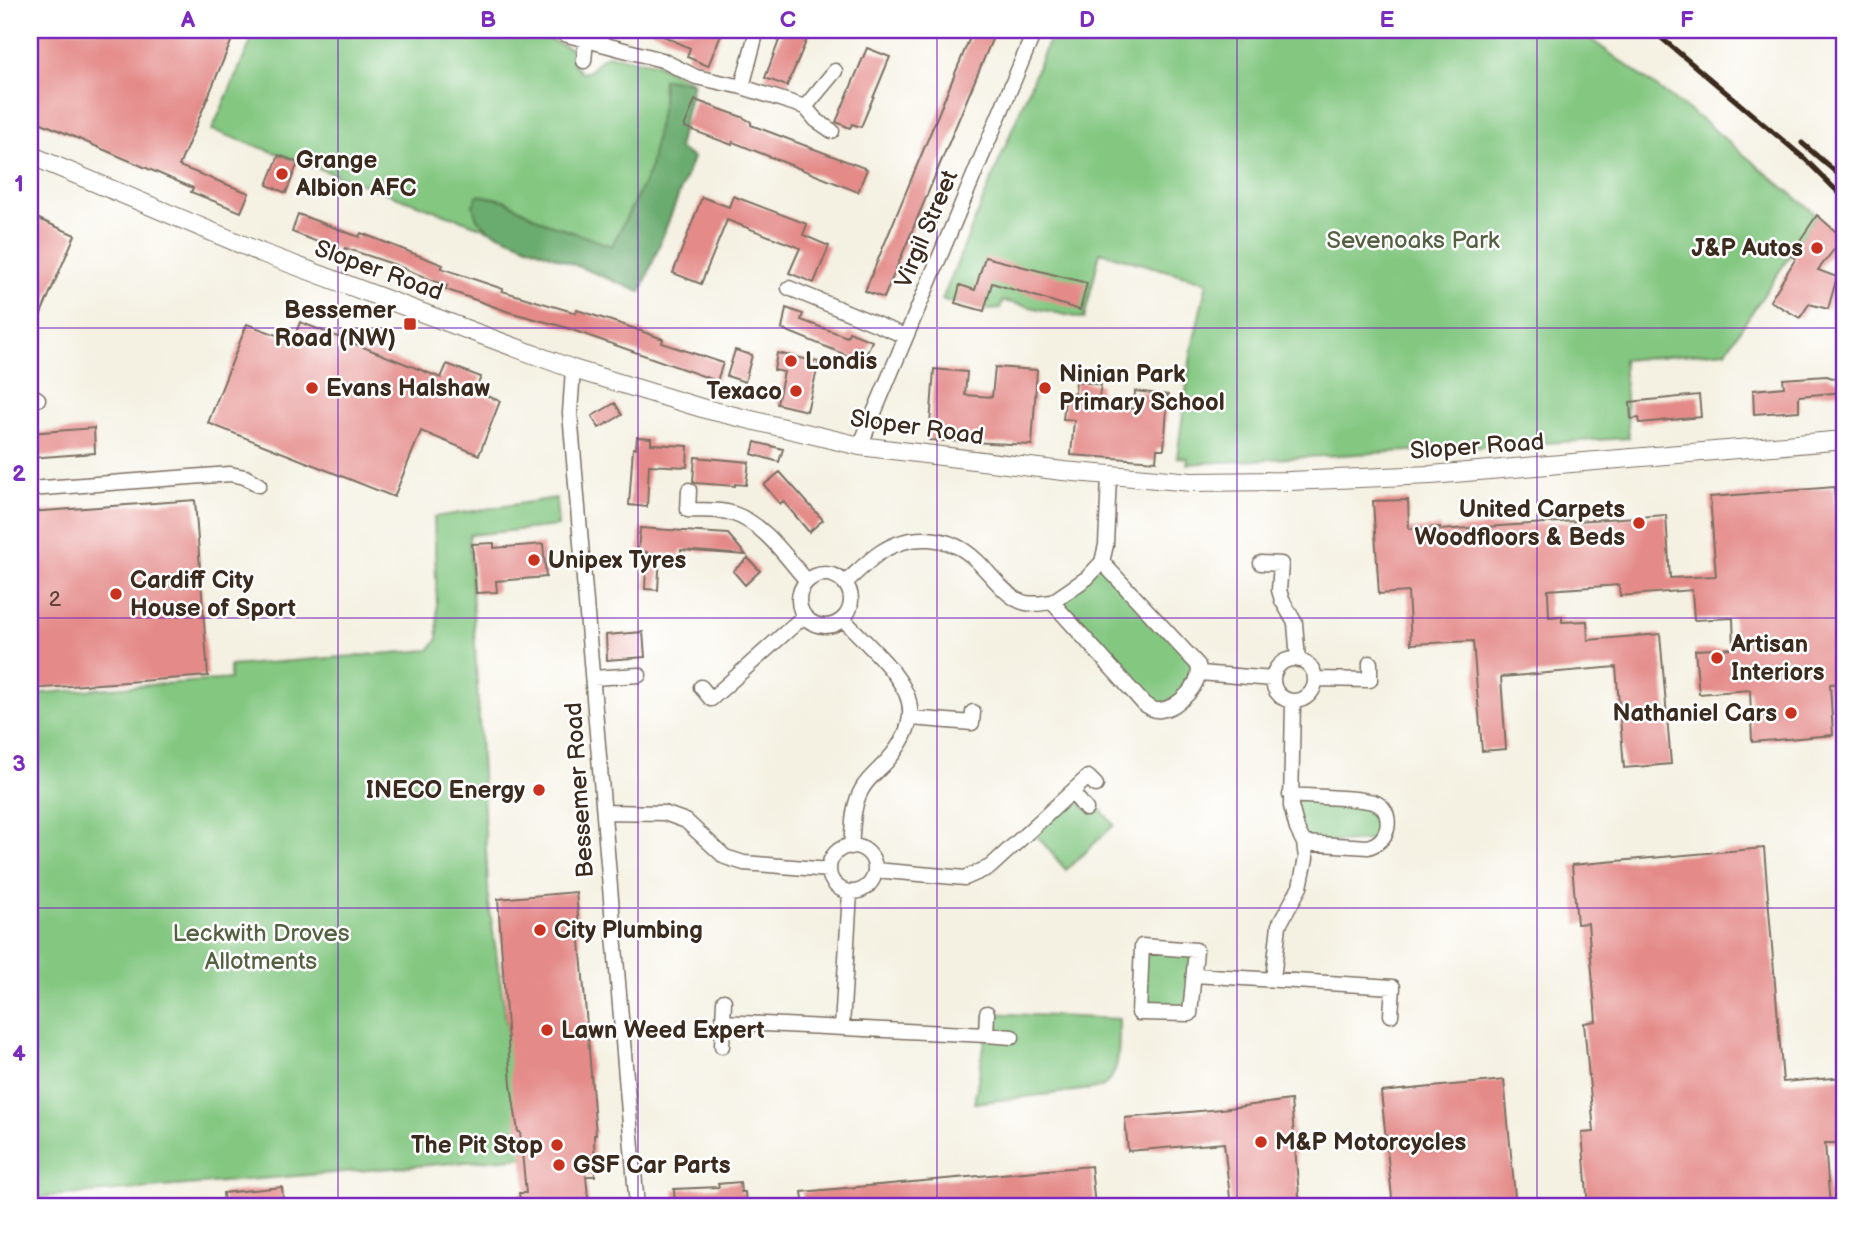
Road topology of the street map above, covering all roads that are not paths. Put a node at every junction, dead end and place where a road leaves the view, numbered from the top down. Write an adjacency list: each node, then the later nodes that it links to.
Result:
1 (757, 30): 7 (street)
2 (1035, 30): 12 (street, Virgil Street)
3 (564, 34): 4 (street)
4 (586, 41): 5 (street); 7 (street)
5 (584, 61)
6 (835, 71): 8 (street)
7 (742, 87): 8 (street)
8 (805, 107): 9 (street)
9 (832, 131)
10 (30, 155): 13 (street, Sloper Road)
11 (789, 288): 12 (street)
12 (905, 336): 15 (street, Virgil Street)
13 (573, 369): 15 (street, Sloper Road); 31 (street, Bessemer Road)
14 (1845, 440): 16 (street, Sloper Road)
15 (860, 446): 16 (street, Sloper Road)
16 (1109, 476): 20 (street)
17 (259, 485): 18 (street)
18 (30, 489)
19 (690, 490): 22 (street)
20 (1102, 562): 24 (street); 29 (street)
21 (1261, 563): 27 (street)
22 (807, 581): 23 (street); 25 (street)
23 (846, 582): 24 (street); 26 (street)
24 (1052, 602): 29 (street)
25 (804, 616): 26 (street); 34 (street)
26 (843, 619): 37 (street)
27 (1298, 660): 32 (street); 33 (street)
28 (1370, 663): 33 (street)
29 (1200, 673): 32 (street)
30 (639, 675): 31 (street)
31 (593, 678): 42 (street, Bessemer Road)
32 (1273, 679): 35 (street)
33 (1315, 679): 35 (street)
34 (701, 687)
35 (1293, 702): 40 (street)
36 (973, 712): 37 (street)
37 (911, 718): 44 (street)
38 (1096, 785): 39 (street)
39 (1072, 792): 41 (street); 46 (street)
40 (1290, 795): 43 (street); 43 (street)
41 (1086, 809)
42 (604, 812): 45 (street); 58 (street, Bessemer Road)
43 (1304, 843): 49 (street)
44 (851, 846): 45 (street); 46 (street)
45 (830, 870): 47 (street)
46 (875, 870): 47 (street)
47 (850, 892): 54 (street)
48 (1194, 975): 48 (street); 49 (street)
49 (1273, 979): 52 (street)
50 (724, 1001): 53 (street)
51 (987, 1013): 55 (street)
52 (1391, 1015)
53 (723, 1022): 54 (street); 57 (street)
54 (842, 1027): 55 (street)
55 (986, 1035): 56 (street)
56 (1012, 1037)
57 (722, 1046)
58 (637, 1207)

